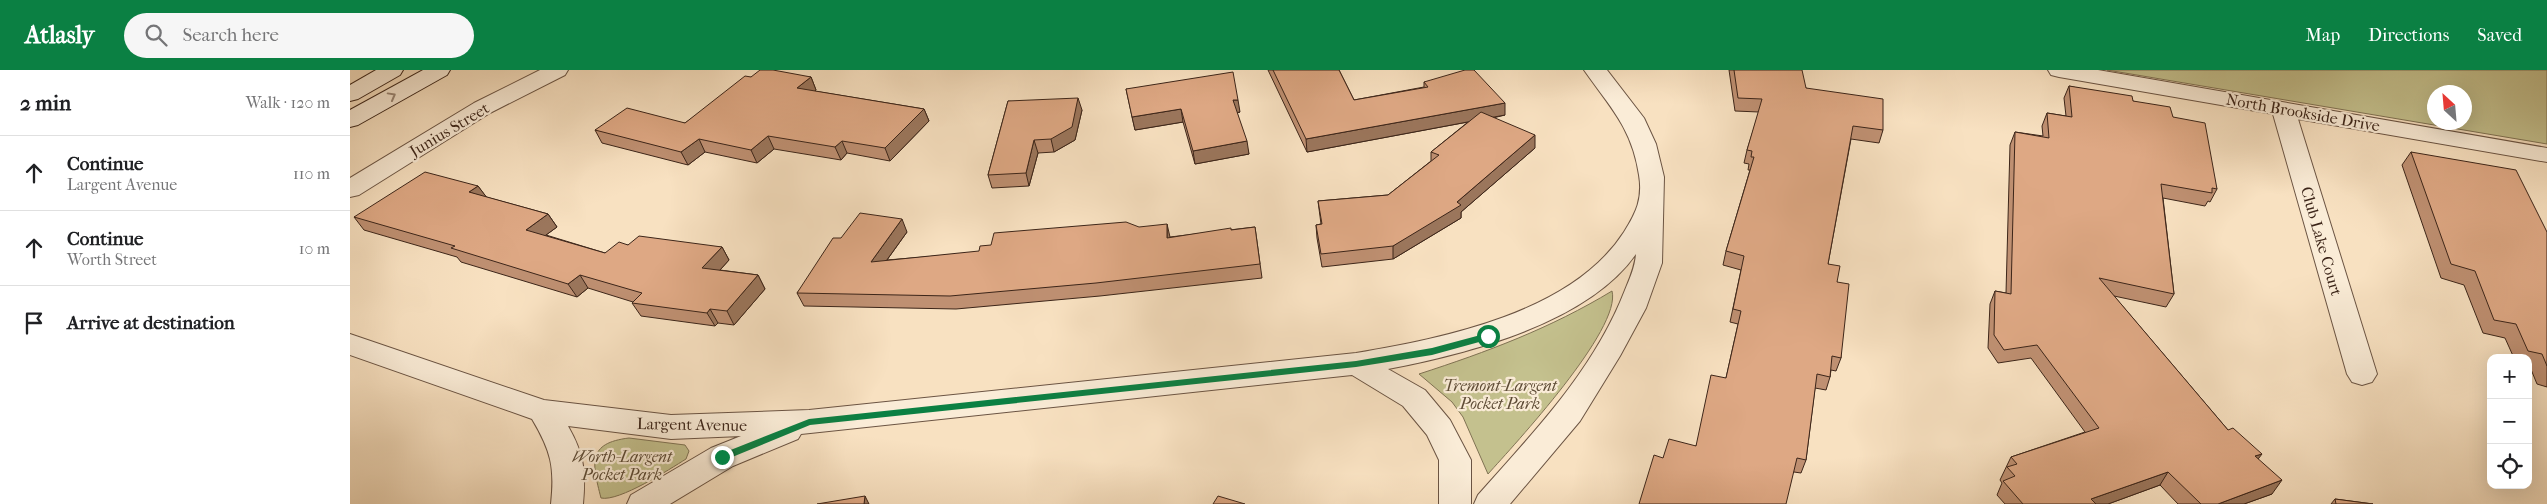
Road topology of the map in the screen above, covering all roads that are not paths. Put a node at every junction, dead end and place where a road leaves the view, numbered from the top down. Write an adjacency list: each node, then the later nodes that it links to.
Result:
1 (392, 70): 6 (street)
2 (439, 70): 8 (street, one-way to 2)
3 (1596, 70): 11 (street)
4 (2059, 70): 7 (street, North Brookside Drive)
5 (554, 71): 10 (street, Junius Street)
6 (350, 94)
7 (2283, 108): 9 (street, North Brookside Drive); 14 (street, Club Lake Court)
8 (350, 120)
9 (2547, 155)
10 (350, 189)
11 (1650, 210): 13 (street, Largent Avenue); 20 (street)
12 (350, 344): 15 (street, Largent Avenue)
13 (1356, 364): 16 (street, Largent Avenue); 19 (street)
14 (2362, 374)
15 (543, 411): 16 (street, Largent Avenue); 17 (street)
16 (809, 422): 18 (street)
17 (567, 504)
18 (643, 504)
19 (1455, 504)
20 (1490, 504)

